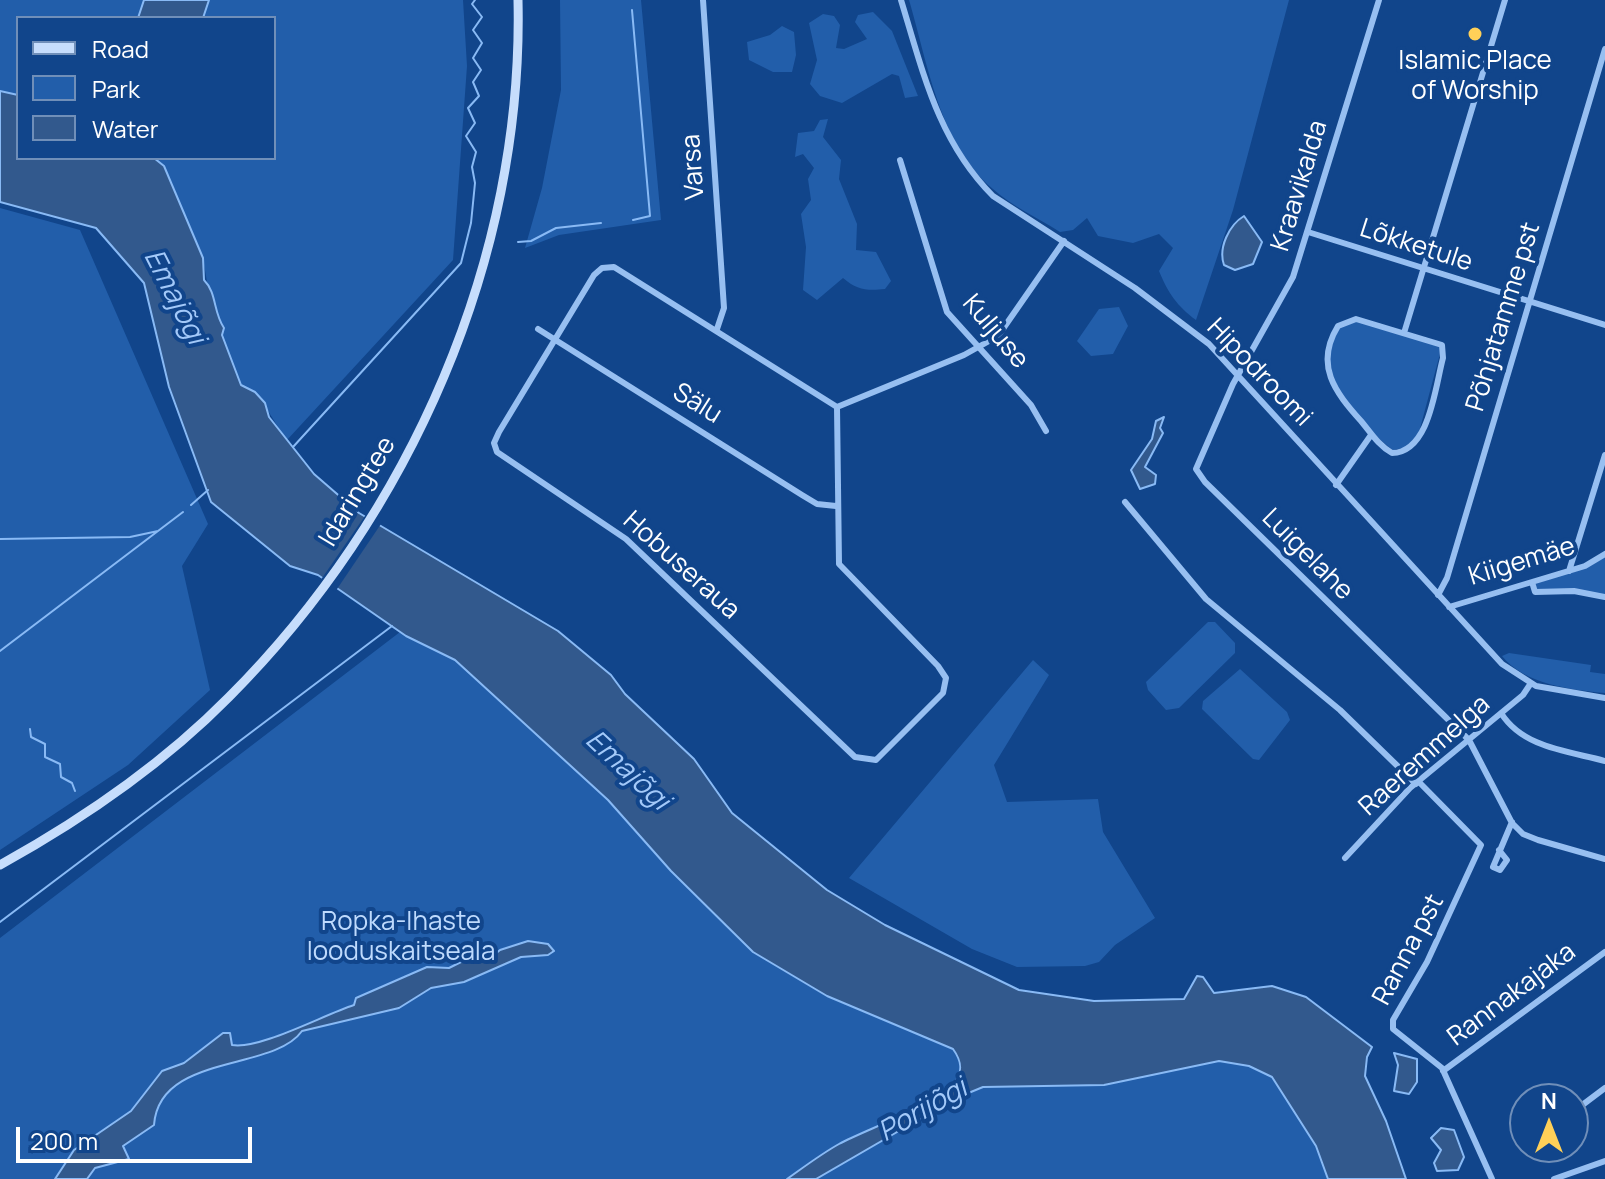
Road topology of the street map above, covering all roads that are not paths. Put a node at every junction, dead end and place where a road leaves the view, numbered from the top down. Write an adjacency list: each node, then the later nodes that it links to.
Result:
1 (518, 0): 42 (main road, Idaringtee)
2 (703, 0): 14 (street, Varsa)
3 (901, 0): 9 (street, Hipodroomi)
4 (1379, 0): 8 (street, Kraavikalda)
5 (1505, 0): 10 (street)
6 (1605, 49): 11 (street, Põhjatamme pst)
7 (900, 160): 17 (street, Kuljuse)
8 (1308, 232): 10 (street, Lõkketule); 18 (street, Kraavikalda)
9 (1064, 241): 17 (street); 18 (street, Hipodroomi)
10 (1424, 269): 11 (street, Lõkketule); 15 (street)
11 (1530, 302): 12 (street, Lõkketule); 29 (street, Põhjatamme pst)
12 (1605, 325)
13 (538, 329): 16 (street, Sälu)
14 (717, 329): 16 (street, Hobuseraua); 19 (street, Hobuseraua)
15 (1404, 333): 21 (street); 21 (street)
16 (555, 340): 25 (street, Sälu); 25 (street, Hobuseraua)
17 (979, 347): 19 (street); 20 (street, Kuljuse)
18 (1240, 375): 23 (street, Hipodroomi); 35 (street, Luigelahe)
19 (837, 407): 25 (street, Hobuseraua)
20 (1046, 431)
21 (1371, 435): 23 (street)
22 (1605, 455): 27 (street)
23 (1336, 485): 29 (street, Hipodroomi)
24 (1125, 502): 37 (street)
25 (836, 506)
26 (1605, 554): 27 (street, Kiigemäe)
27 (1569, 571): 28 (street, Kiigemäe)
28 (1532, 582): 30 (street); 31 (street, Kiigemäe)
29 (1438, 595): 31 (street, Hipodroomi)
30 (1605, 597)
31 (1449, 607): 32 (street, Hipodroomi)
32 (1531, 683): 33 (street, Hipodroomi); 34 (street, Raeremmelga)
33 (1605, 698)
34 (1501, 713): 35 (street, Raeremmelga); 36 (street)
35 (1469, 740): 37 (street, Raeremmelga); 38 (street, Luigelahe)
36 (1605, 761)
37 (1417, 782): 40 (street, Raeremmelga); 44 (street, Ranna pst)
38 (1512, 822): 39 (street); 41 (street)
39 (1499, 850)
40 (1345, 858)
41 (1605, 859)
42 (0, 865)
43 (1605, 952): 44 (street, Rannakajaka)
44 (1443, 1071): 46 (street, Ranna pst)
45 (1605, 1161): 47 (street)
46 (1492, 1179)
47 (1554, 1179)

